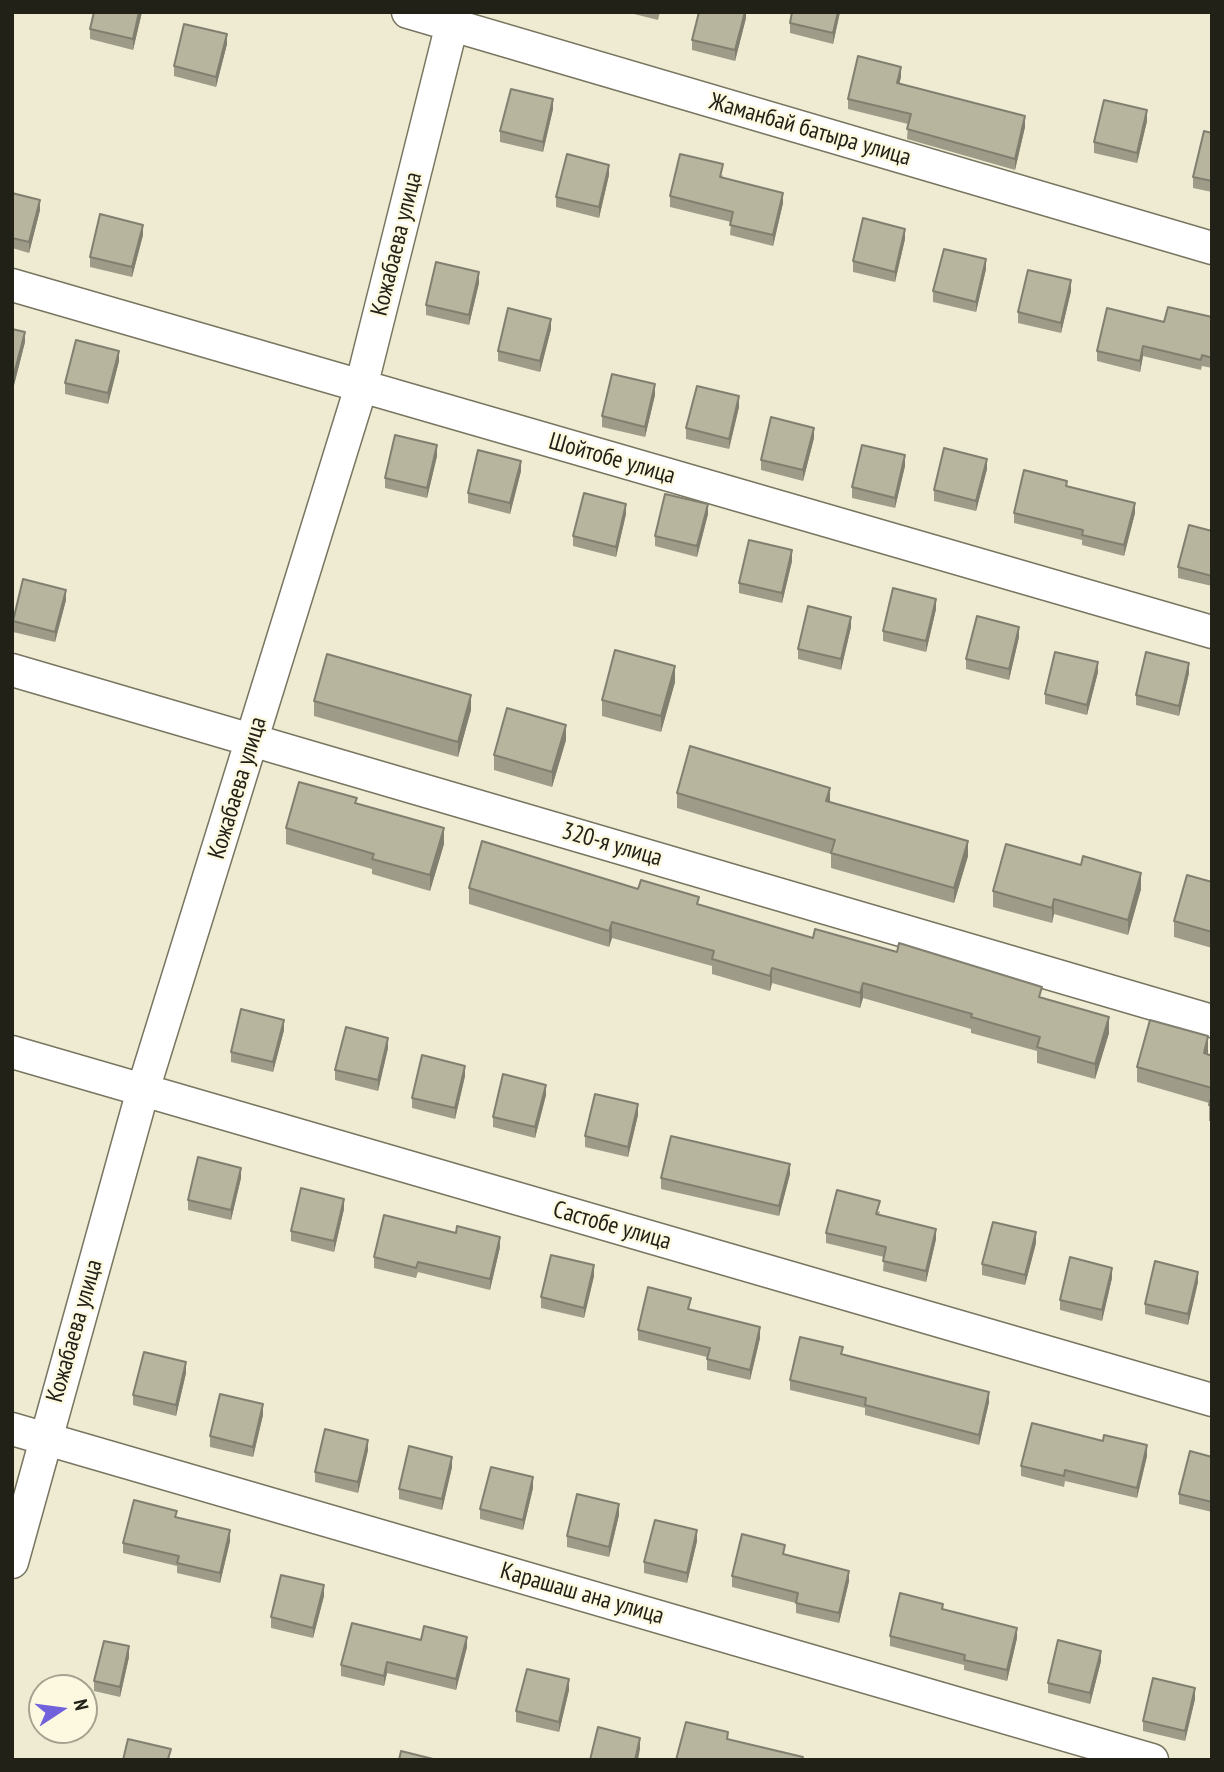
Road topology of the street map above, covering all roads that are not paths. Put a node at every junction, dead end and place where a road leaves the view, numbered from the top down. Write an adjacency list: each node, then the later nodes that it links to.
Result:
1 (408, 12): 2 (street, Жаманбай батыра улица)
2 (453, 18): 3 (street, Жаманбай батыра улица); 5 (street, Кожабаева улица)
3 (1212, 248)
4 (12, 285): 5 (street, Шойтобе улица)
5 (361, 387): 6 (street, Шойтобе улица); 8 (street, Кожабаева улица)
6 (1212, 632)
7 (12, 670): 8 (street, 320-я улица)
8 (253, 739): 9 (street, 320-я улица); 11 (street, Кожабаева улица)
9 (1212, 1021)
10 (12, 1052): 11 (street, Састобе улица)
11 (143, 1090): 12 (street, Састобе улица); 14 (street, Кожабаева улица)
12 (1212, 1400)
13 (12, 1429): 14 (street, Карашаш ана улица)
14 (45, 1438): 15 (street, Кожабаева улица); 16 (street, Карашаш ана улица)
15 (12, 1562)
16 (1152, 1760)

